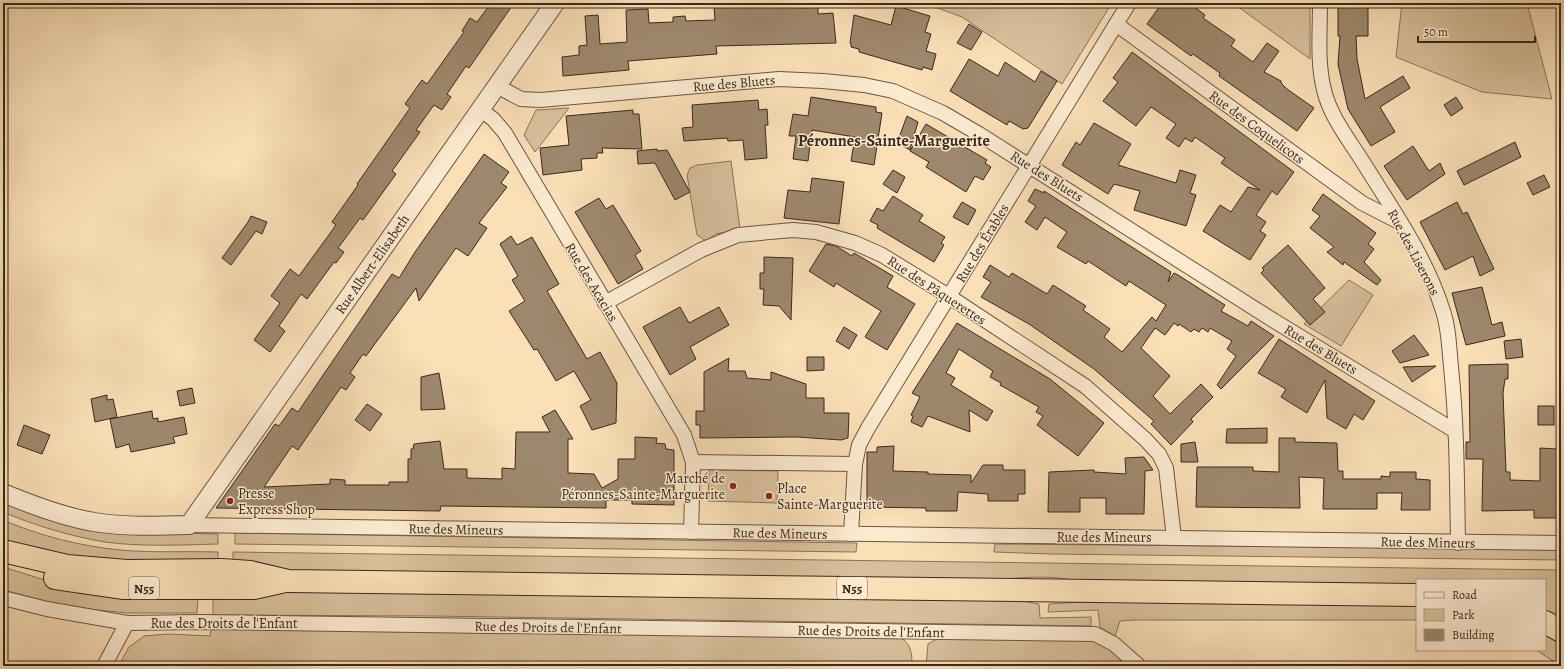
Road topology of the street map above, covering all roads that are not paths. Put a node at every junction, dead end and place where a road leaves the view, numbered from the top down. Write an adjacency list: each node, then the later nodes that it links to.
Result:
1 (555, 3): 5 (street, Rue Albert-Elisabeth)
2 (1129, 3): 4 (street)
3 (1320, 3): 8 (street, Rue des Liserons)
4 (1116, 24): 7 (street, Rue des Érables); 8 (street, Rue des Coquelicots)
5 (497, 86): 6 (street, Rue Albert-Elisabeth); 7 (street, Rue des Bluets)
6 (481, 110): 10 (street, Rue des Acacias); 15 (street, Rue Albert-Elisabeth)
7 (1029, 165): 9 (street, Rue des Érables); 11 (street, Rue des Bluets)
8 (1401, 224): 11 (street, Rue des Liserons)
9 (950, 296): 10 (street, Rue des Pâquerettes); 13 (street, Rue des Érables); 18 (street, Rue des Pâquerettes)
10 (605, 303): 12 (street, Rue des Acacias)
11 (1455, 431): 19 (street, Rue des Liserons)
12 (693, 462): 13 (street); 16 (street)
13 (854, 464): 17 (street)
14 (3, 493): 15 (street, Rue des Mineurs)
15 (189, 525): 16 (street, Rue des Mineurs)
16 (691, 532): 17 (street, Rue des Mineurs)
17 (851, 534): 18 (street, Rue des Mineurs)
18 (1174, 538): 19 (street, Rue des Mineurs)
19 (1458, 543): 20 (street, Rue des Mineurs)
20 (1561, 543)
21 (3, 551): 23 (highway, N55)
22 (3, 561): 23 (highway, N55)
23 (288, 581): 24 (highway, N55)
24 (1416, 595)
25 (3, 598): 26 (street, Rue des Droits de l'Enfant)
26 (127, 623): 29 (street); 30 (street, Rue des Droits de l'Enfant)
27 (1546, 623): 28 (highway)
28 (1561, 631)
29 (104, 666)
30 (1139, 666)

